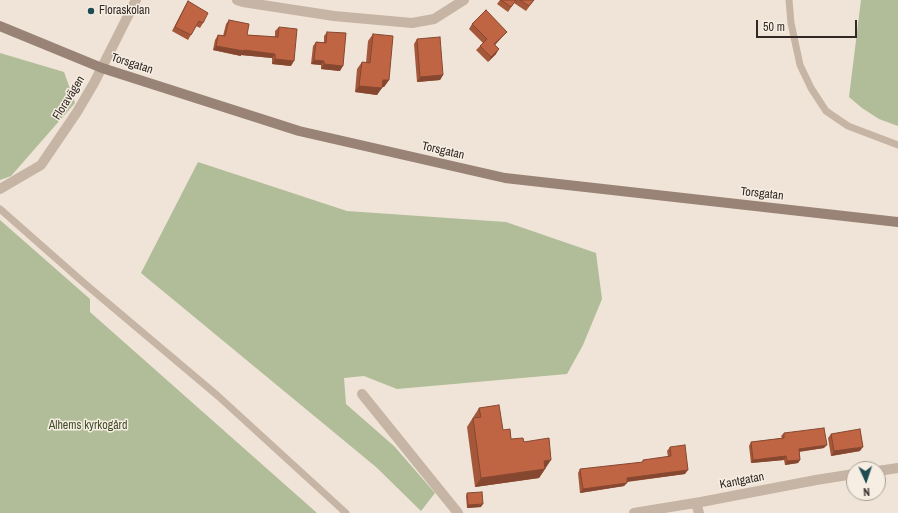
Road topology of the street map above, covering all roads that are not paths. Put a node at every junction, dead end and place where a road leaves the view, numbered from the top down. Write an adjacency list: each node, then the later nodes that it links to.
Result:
1 (136, 0): 6 (street, Floravägen)
2 (237, 0): 3 (street)
3 (464, 0)
4 (789, 0): 7 (lane)
5 (0, 26): 6 (main road, Torsgatan)
6 (102, 68): 8 (street, Floravägen); 10 (main road, Torsgatan)
7 (898, 145)
8 (0, 190)
9 (0, 209): 16 (lane)
10 (898, 222)
11 (362, 394): 17 (street)
12 (898, 468): 13 (street)
13 (886, 470)
14 (846, 475): 15 (street, Kantgatan)
15 (696, 503): 18 (street, Kantgatan); 19 (street)
16 (346, 513)
17 (458, 513)
18 (634, 513)
19 (699, 513)

